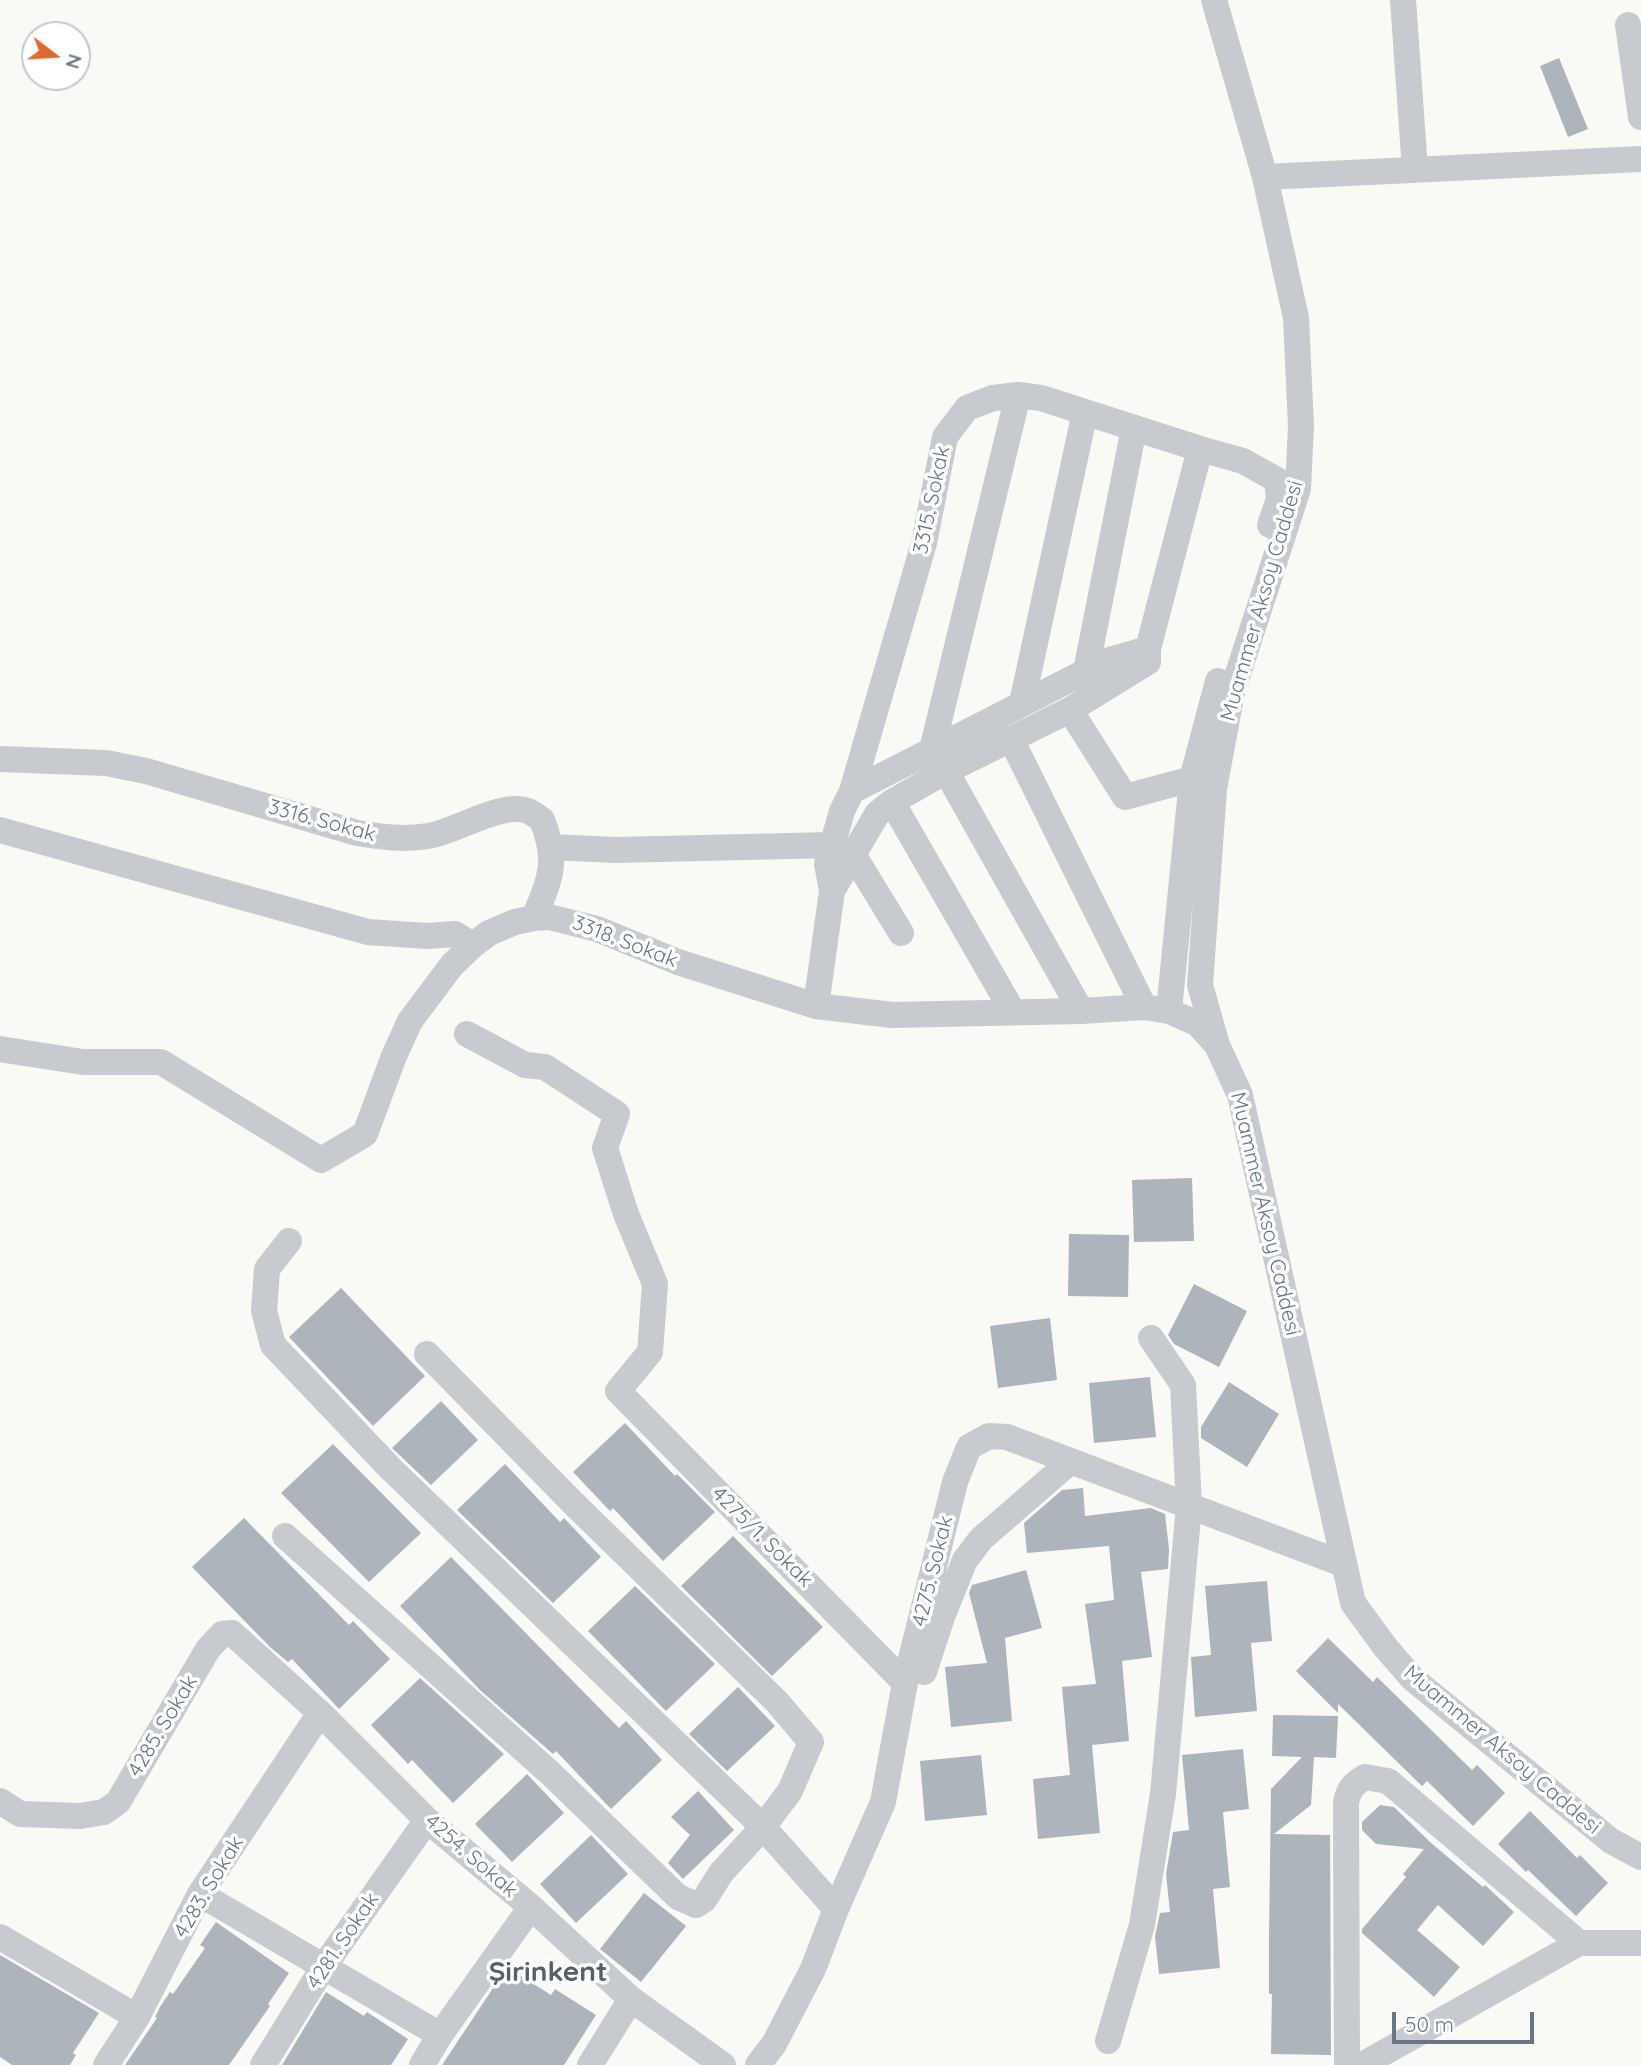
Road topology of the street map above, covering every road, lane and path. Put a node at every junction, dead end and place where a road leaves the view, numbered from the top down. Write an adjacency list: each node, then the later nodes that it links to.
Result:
1 (1214, 0): 7 (street, Muammer Aksoy Caddesi)
2 (1403, 0): 6 (street)
3 (1628, 25): 4 (street)
4 (1641, 117)
5 (1641, 159): 6 (street)
6 (1415, 170): 7 (street)
7 (1265, 177): 33 (street, Muammer Aksoy Caddesi)
8 (1018, 394): 9 (street, 3315. Sokak); 18 (street); 20 (street, 3315. Sokak)
9 (1085, 412): 10 (street, 3315. Sokak); 14 (street)
10 (1134, 428): 11 (street, 3315. Sokak); 13 (street)
11 (1200, 449): 12 (street); 19 (street, 3315. Sokak)
12 (1148, 649): 13 (street); 15 (street)
13 (1086, 671): 14 (street)
14 (1022, 704): 18 (street)
15 (1070, 710): 16 (street); 19 (street)
16 (1011, 739): 18 (street); 29 (street)
17 (0, 759): 23 (street, 3316. Sokak)
18 (939, 760): 20 (street); 21 (street); 30 (street)
19 (1192, 779): 29 (street)
20 (852, 791): 24 (street, 3315. Sokak)
21 (892, 802): 24 (street); 31 (street)
22 (0, 830): 27 (street)
23 (551, 847): 24 (street); 25 (street)
24 (843, 851): 26 (street); 28 (street)
25 (534, 918): 27 (street, 3318. Sokak); 28 (street, 3318. Sokak)
26 (901, 933)
27 (473, 945): 34 (street, 3318. Sokak)
28 (816, 1006): 31 (street, 3318. Sokak)
29 (1156, 1009): 30 (street, 3318. Sokak); 33 (street, 3318. Sokak)
30 (1081, 1011): 31 (street, 3318. Sokak)
31 (1013, 1012)
32 (467, 1034): 43 (street, 4275/1. Sokak)
33 (1217, 1045): 41 (street, Muammer Aksoy Caddesi)
34 (0, 1049)
35 (289, 1241): 48 (street)
36 (1151, 1338): 39 (street)
37 (427, 1354): 48 (street)
38 (1071, 1461): 39 (street, 4275. Sokak); 43 (street, 4275. Sokak); 46 (street)
39 (1189, 1506): 41 (street, 4275. Sokak); 60 (street)
40 (285, 1536): 48 (street)
41 (1343, 1564): 49 (street, Muammer Aksoy Caddesi)
42 (208, 1649): 44 (street, 4254. Sokak); 45 (street, 4285. Sokak)
43 (905, 1683): 46 (street, 4275. Sokak)
44 (320, 1713): 47 (street, 4254. Sokak); 50 (street, 4283. Sokak)
45 (0, 1801)
46 (883, 1802): 52 (street, 4275. Sokak)
47 (428, 1820): 51 (street, 4254. Sokak); 56 (street, 4281. Sokak)
48 (763, 1827): 52 (street)
49 (1641, 1857)
50 (200, 1894): 56 (street); 58 (street, 4283. Sokak)
51 (531, 1907): 57 (street, 4254. Sokak); 59 (street)
52 (836, 1909): 66 (street, 4275. Sokak)
53 (0, 1937): 58 (street)
54 (1578, 1943): 55 (street); 67 (street); 68 (street)
55 (1641, 1943)
56 (324, 1966): 59 (street); 62 (street, 4281. Sokak)
57 (631, 1999): 64 (street); 65 (street, 4254. Sokak)
58 (137, 2017): 61 (street, 4283. Sokak)
59 (440, 2035): 63 (street)
60 (1108, 2040)
61 (106, 2065)
62 (263, 2065)
63 (422, 2065)
64 (590, 2065)
65 (723, 2065)
66 (758, 2065)
67 (1347, 2065)
68 (1362, 2065)

